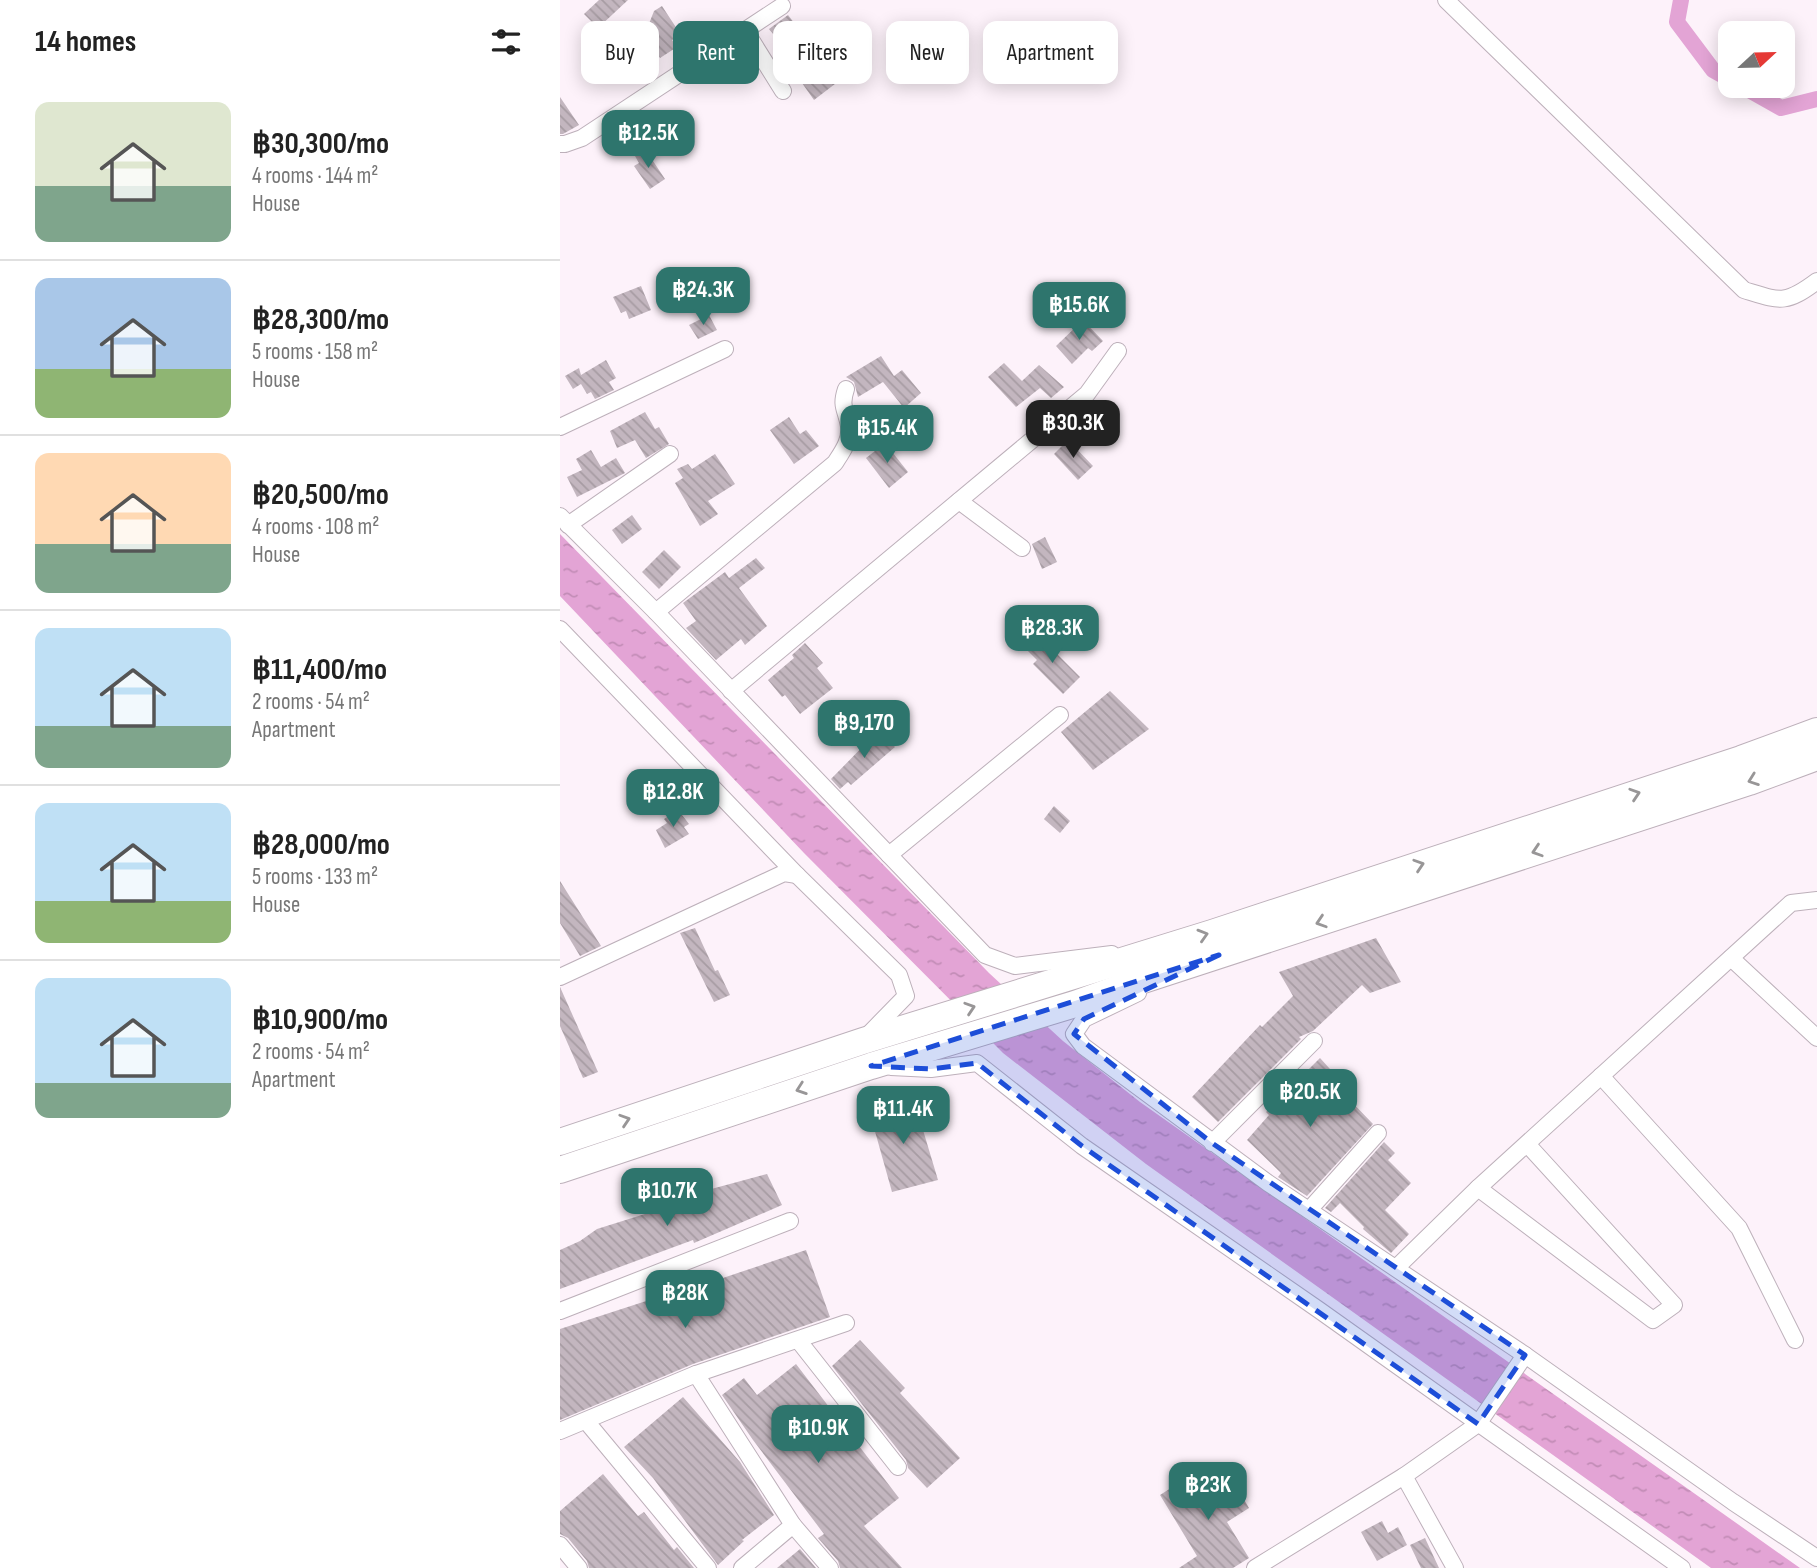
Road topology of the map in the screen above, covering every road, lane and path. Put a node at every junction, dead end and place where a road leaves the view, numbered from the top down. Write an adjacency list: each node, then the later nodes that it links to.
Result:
1 (1446, 0): 8 (street)
2 (782, 6): 3 (street)
3 (759, 21)
4 (759, 52): 6 (street)
5 (673, 78): 7 (street)
6 (783, 91)
7 (560, 144)
8 (1817, 281)
9 (725, 349): 12 (street)
10 (1118, 351): 14 (street)
11 (846, 388): 17 (street)
12 (560, 427)
13 (670, 454): 15 (street)
14 (960, 501): 16 (street); 19 (street)
15 (564, 521): 17 (street)
16 (1021, 548)
17 (656, 612): 19 (street)
18 (560, 628): 24 (street)
19 (731, 691): 23 (street)
20 (1060, 715): 23 (street)
21 (1817, 731): 26 (main road, one-way to 21)
22 (1817, 757): 27 (main road, one-way to 27)
23 (889, 855): 26 (street)
24 (797, 875): 29 (street); 33 (street)
25 (1817, 900): 28 (street)
26 (1157, 950): 31 (main road, one-way to 26)
27 (1219, 955): 31 (main road); 37 (street)
28 (1731, 958): 30 (street); 34 (street)
29 (560, 977)
30 (1817, 1038)
31 (909, 1041): 33 (main road)
32 (1314, 1041): 37 (street)
33 (867, 1053): 36 (main road, one-way to 33); 39 (main road, one-way to 39); 51 (street)
34 (1601, 1076): 38 (street); 47 (street)
35 (1378, 1133): 41 (street)
36 (560, 1142)
37 (1212, 1143): 41 (street)
38 (1527, 1144): 40 (street); 40 (street)
39 (560, 1170)
40 (1478, 1188): 43 (street)
41 (1309, 1210): 43 (street)
42 (790, 1222): 44 (street)
43 (1396, 1268): 48 (street)
44 (560, 1311)
45 (846, 1323): 46 (street)
46 (797, 1339): 49 (street); 53 (street)
47 (1795, 1340)
48 (1525, 1354): 51 (street); 57 (street)
49 (696, 1374): 50 (street); 55 (street)
50 (586, 1421): 52 (street); 59 (street)
51 (1478, 1424): 54 (street); 64 (street)
52 (560, 1431)
53 (898, 1467)
54 (1404, 1476): 62 (street); 63 (street)
55 (793, 1525): 60 (street); 61 (street)
56 (560, 1545): 58 (street)
57 (1817, 1558)
58 (579, 1568)
59 (708, 1568)
60 (742, 1568)
61 (830, 1568)
62 (1255, 1568)
63 (1455, 1568)
64 (1682, 1568)

